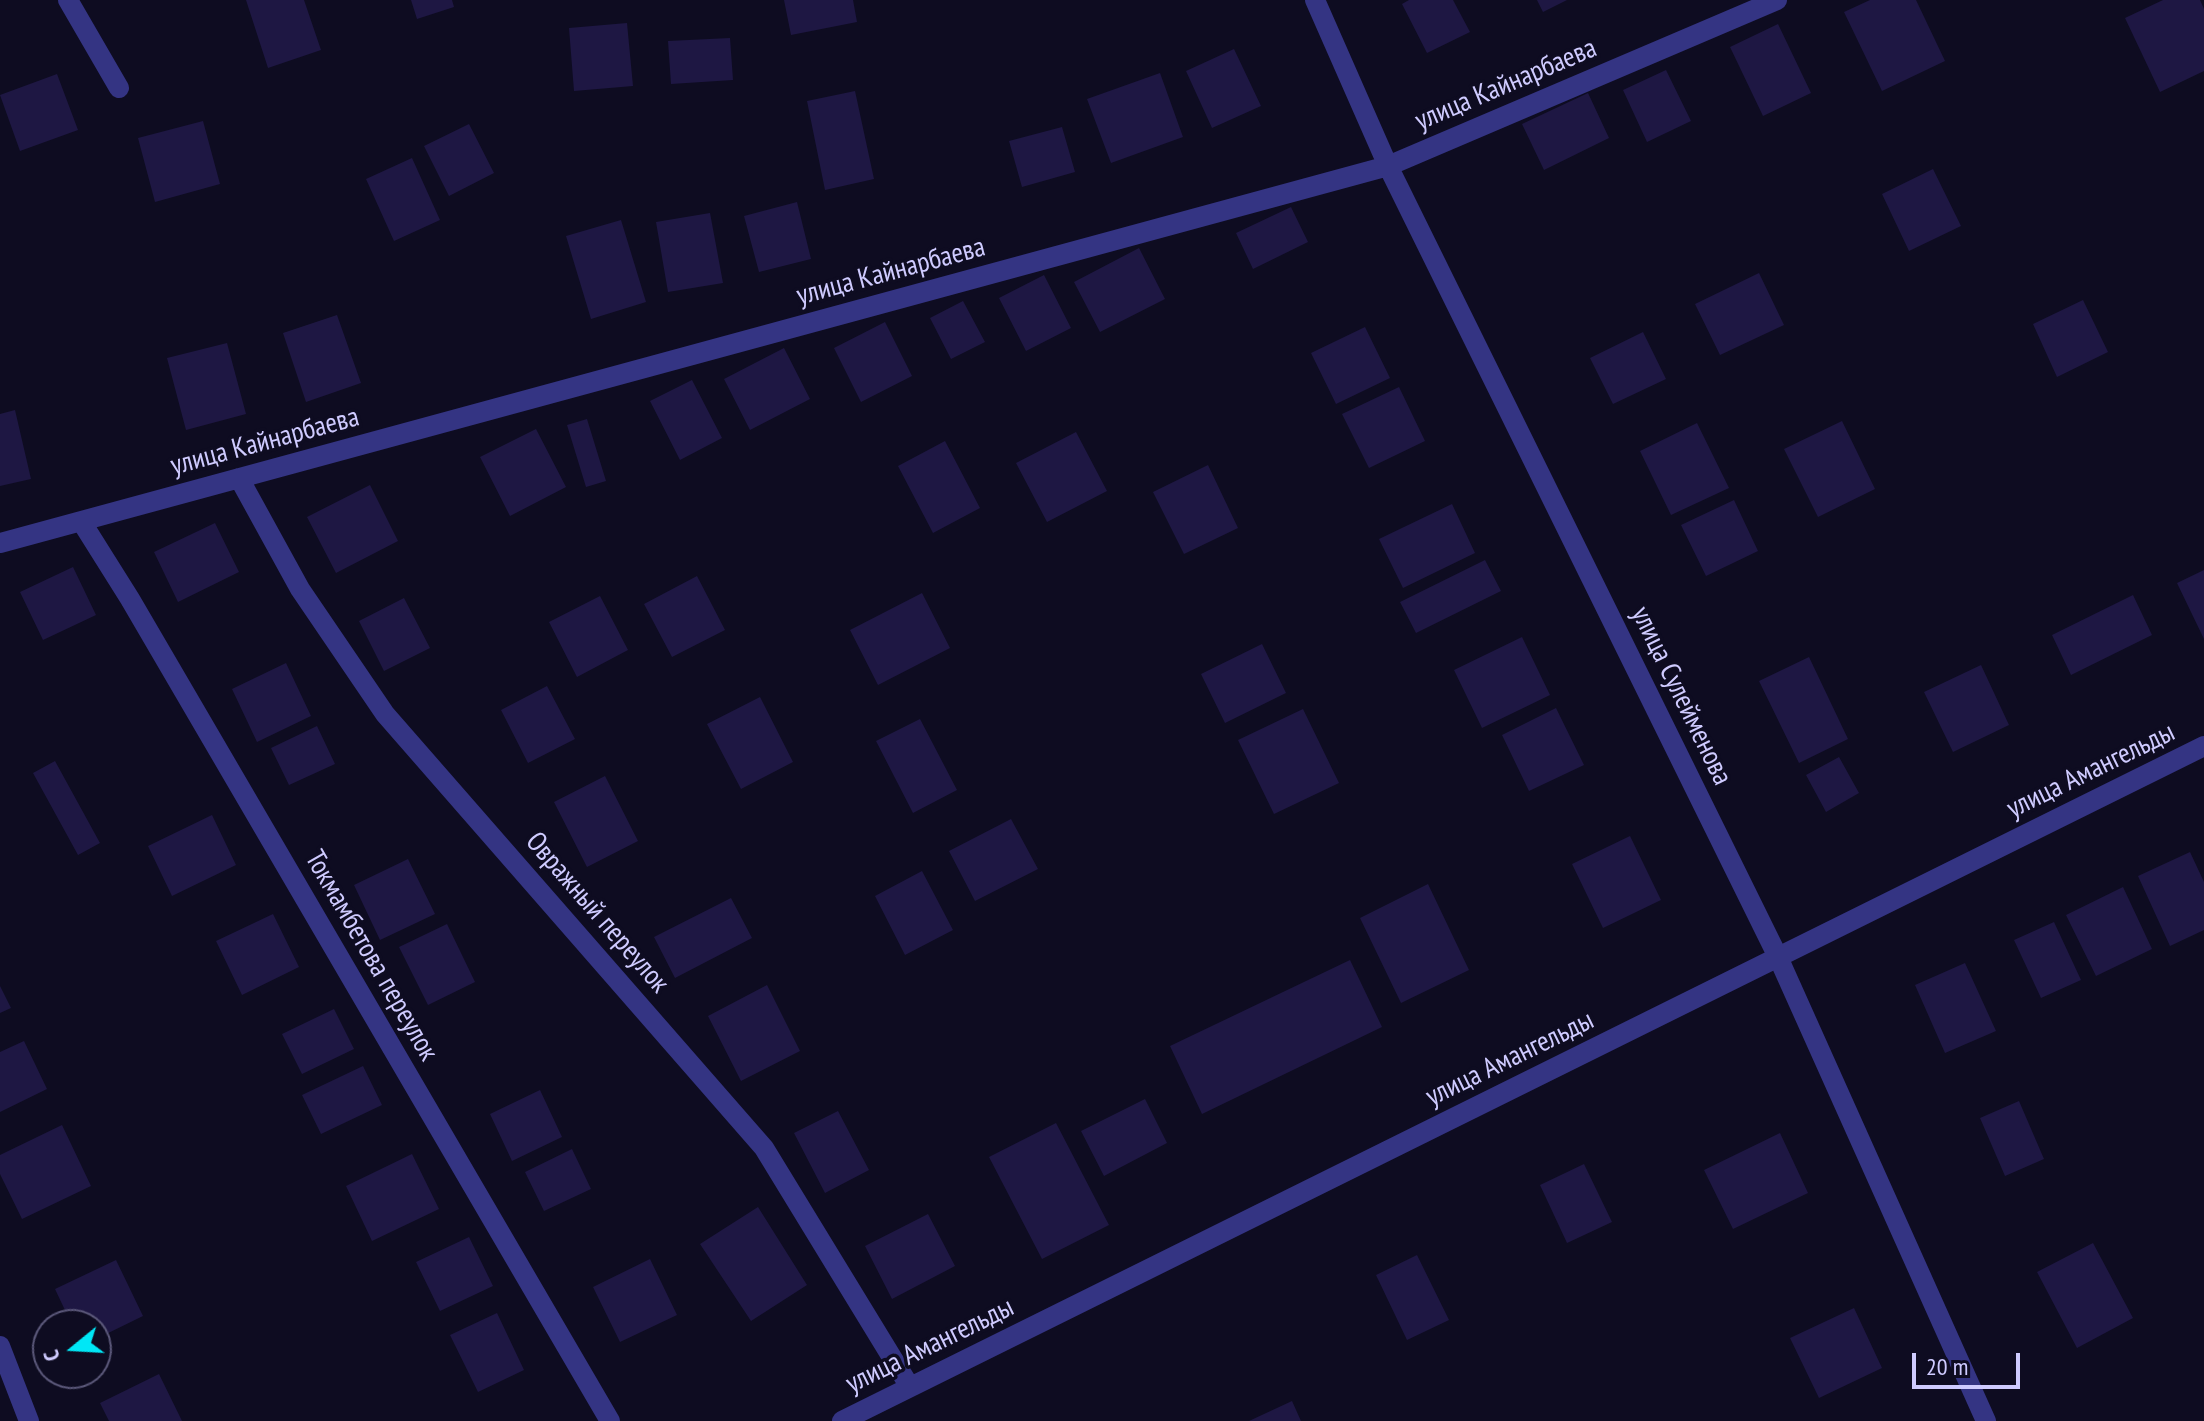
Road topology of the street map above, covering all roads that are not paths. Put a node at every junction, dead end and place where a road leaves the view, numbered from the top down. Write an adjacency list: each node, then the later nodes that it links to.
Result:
1 (68, 0): 4 (street)
2 (1315, 0): 5 (street, улица Сулейменова)
3 (1777, 0): 5 (street, улица Кайнарбаева)
4 (119, 88)
5 (1388, 166): 6 (street, улица Кайнарбаева); 10 (street, улица Сулейменова)
6 (239, 478): 7 (street, улица Кайнарбаева); 12 (street, Овражный переулок)
7 (81, 521): 8 (street, улица Кайнарбаева); 14 (street, Токмамбетова переулок)
8 (0, 543)
9 (2204, 746): 10 (street, улица Амангельды)
10 (1778, 957): 12 (street, улица Амангельды); 16 (street, улица Сулейменова)
11 (0, 1346): 13 (street)
12 (910, 1387): 15 (street, улица Амангельды)
13 (29, 1421)
14 (610, 1421)
15 (842, 1421)
16 (1986, 1421)

